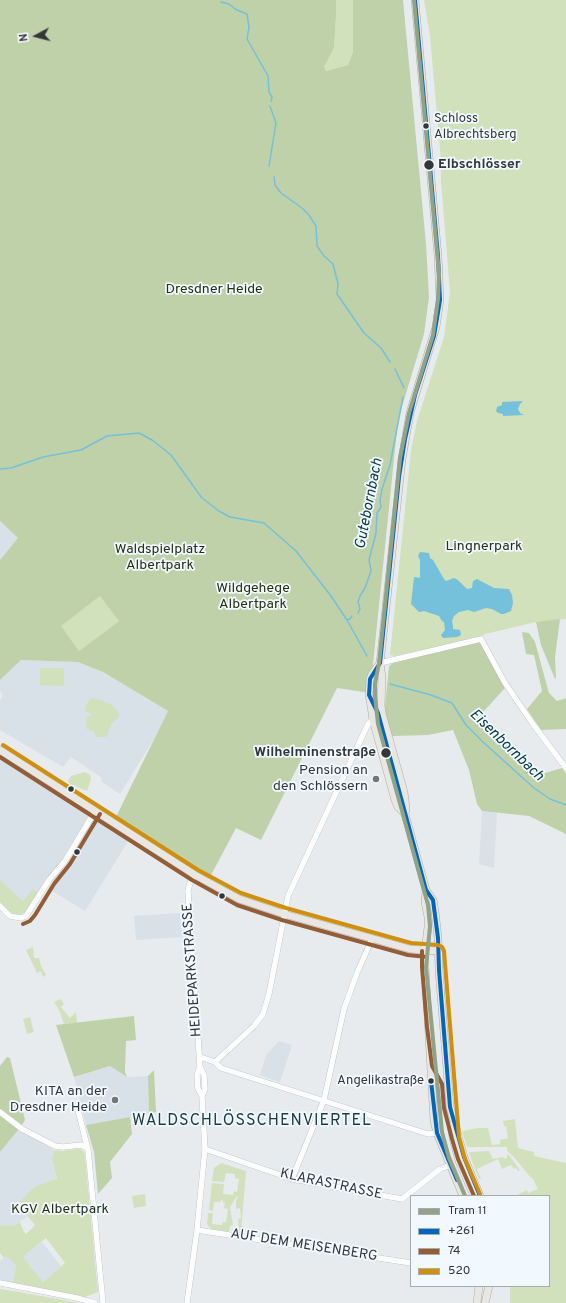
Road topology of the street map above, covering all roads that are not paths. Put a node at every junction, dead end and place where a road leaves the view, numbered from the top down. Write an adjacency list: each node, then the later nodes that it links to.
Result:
1 (415, 0): 2 (main road)
2 (380, 663): 3 (main road); 4 (main road); 6 (street)
3 (382, 713): 4 (street); 8 (main road)
4 (373, 720): 8 (main road); 12 (street)
5 (0, 750): 7 (main road)
6 (566, 768)
7 (95, 811): 9 (main road); 11 (street)
8 (405, 814): 10 (main road)
9 (195, 875): 12 (main road); 16 (street, HEIDEPARKSTRASSE)
10 (426, 890): 14 (main road); 15 (main road)
11 (0, 906)
12 (284, 914): 13 (main road); 17 (street)
13 (372, 939): 14 (main road); 18 (street)
14 (425, 951): 15 (main road); 22 (main road)
15 (438, 952): 19 (main road)
16 (200, 1057): 17 (street); 24 (street, HEIDEPARKSTRASSE)
17 (215, 1062): 18 (street)
18 (324, 1100): 22 (street); 26 (street)
19 (450, 1107): 28 (main road); 29 (main road)
20 (78, 1110): 23 (street)
21 (0, 1112): 23 (street)
22 (437, 1133): 25 (main road)
23 (87, 1148): 36 (street)
24 (205, 1149): 26 (street, KLARASTRASSE); 30 (street, HEIDEPARKSTRASSE)
25 (450, 1165): 26 (street, KLARASTRASSE); 27 (main road)
26 (292, 1179)
27 (463, 1195)
28 (474, 1195)
29 (480, 1195)
30 (197, 1230): 31 (street, AUF DEM MEISENBERG); 37 (street, HEIDEPARKSTRASSE)
31 (410, 1263)
32 (0, 1284): 35 (street)
33 (479, 1287): 38 (main road)
34 (489, 1287): 39 (main road)
35 (95, 1303)
36 (103, 1303)
37 (187, 1303)
38 (477, 1303)
39 (485, 1303)

